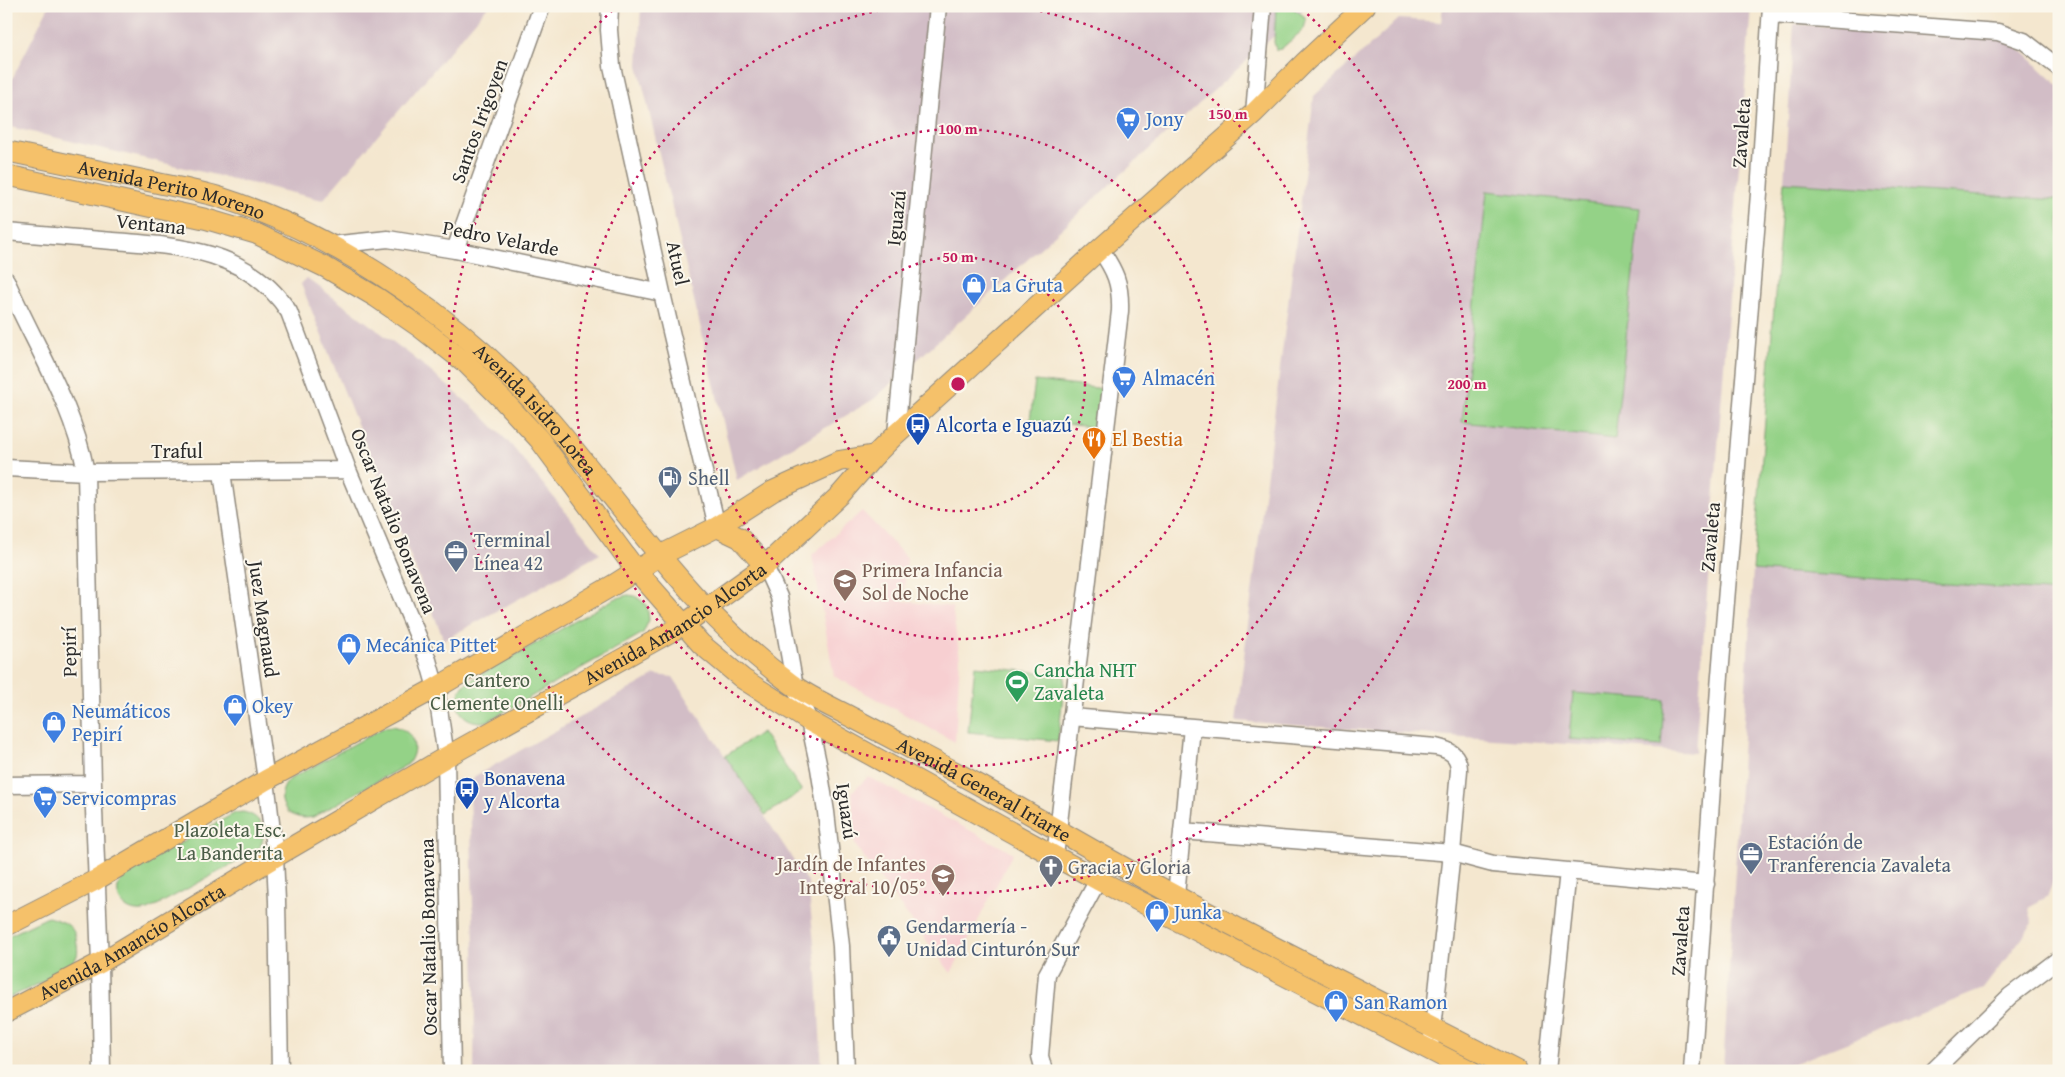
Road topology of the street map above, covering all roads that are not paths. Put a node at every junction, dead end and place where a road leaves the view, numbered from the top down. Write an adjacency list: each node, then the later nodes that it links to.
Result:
1 (542, 6): 14 (street, Santos Irigoyen)
2 (610, 6): 17 (street, Atuel)
3 (938, 6): 19 (street, Iguazú)
4 (1263, 6): 8 (street)
5 (1365, 6): 8 (main road, Avenida Amancio Alcorta)
6 (1771, 10): 7 (street); 48 (street, Zavaleta)
7 (2059, 68)
8 (1254, 113): 13 (main road, Avenida Amancio Alcorta)
9 (6, 151): 12 (main road, Avenida Perito Moreno)
10 (6, 175): 15 (main road, Avenida Perito Moreno)
11 (6, 232): 18 (street, Ventana)
12 (330, 245): 14 (street, Pedro Velarde); 26 (main road, Avenida Isidro Lorea)
13 (1100, 249): 19 (main road, Avenida Amancio Alcorta); 33 (street)
14 (456, 250): 17 (street, Pedro Velarde)
15 (326, 267): 28 (main road, Avenida Isidro Lorea)
16 (6, 280): 23 (street, Pepirí)
17 (662, 292): 25 (street, Atuel)
18 (278, 295): 22 (street, Oscar Natalio Bonavena)
19 (896, 434): 20 (main road, Avenida Amancio Alcorta)
20 (875, 455): 25 (main road); 27 (main road, Avenida Amancio Alcorta)
21 (6, 468): 23 (street, Traful)
22 (348, 470): 24 (street, Traful); 32 (street, Oscar Natalio Bonavena)
23 (86, 472): 24 (street, Traful); 38 (street, Pepirí)
24 (222, 472): 37 (street, Juez Magnaud)
25 (717, 527): 26 (main road); 27 (main road)
26 (659, 556): 28 (main road); 29 (main road, Avenida Isidro Lorea)
27 (765, 566): 29 (main road, Avenida Amancio Alcorta); 31 (street, Iguazú)
28 (636, 570): 30 (main road, Avenida Isidro Lorea); 32 (main road)
29 (707, 609): 30 (main road, Avenida Amancio Alcorta); 31 (main road, Avenida General Iriarte)
30 (683, 625): 34 (main road, Avenida General Iriarte); 36 (main road, Avenida Amancio Alcorta)
31 (795, 687): 34 (street, Iguazú); 40 (main road, Avenida General Iriarte)
32 (436, 688): 36 (street, Oscar Natalio Bonavena); 37 (main road)
33 (1071, 717): 35 (street); 40 (street)
34 (809, 721): 43 (main road, Avenida General Iriarte); 60 (street, Iguazú)
35 (1192, 727): 41 (street); 42 (street)
36 (446, 757): 44 (main road, Avenida Amancio Alcorta); 59 (street, Oscar Natalio Bonavena)
37 (266, 780): 44 (street, Juez Magnaud); 46 (main road)
38 (93, 784): 39 (street); 46 (street, Pepirí)
39 (6, 785)
40 (1058, 831): 43 (street); 49 (main road, Avenida General Iriarte)
41 (1182, 831): 42 (street); 49 (street)
42 (1452, 853): 45 (street); 55 (street)
43 (1055, 856): 47 (main road, Avenida General Iriarte)
44 (275, 857): 53 (main road, Avenida Amancio Alcorta); 58 (street, Juez Magnaud)
45 (1568, 871): 48 (street); 64 (street)
46 (96, 880): 51 (main road); 53 (street, Pepirí)
47 (1098, 880): 50 (main road, Avenida General Iriarte); 61 (street)
48 (1706, 884): 65 (street, Zavaleta)
49 (1176, 896): 50 (street); 55 (main road, Avenida General Iriarte)
50 (1173, 919): 56 (main road, Avenida General Iriarte)
51 (6, 926)
52 (2059, 959): 66 (street)
53 (100, 963): 54 (main road, Avenida Amancio Alcorta); 57 (street, Pepirí)
54 (6, 1012)
55 (1433, 1028): 56 (street); 63 (main road, Avenida General Iriarte)
56 (1431, 1050): 62 (main road, Avenida General Iriarte)
57 (102, 1071)
58 (280, 1071)
59 (452, 1071)
60 (846, 1071)
61 (1044, 1071)
62 (1471, 1071)
63 (1517, 1071)
64 (1547, 1071)
65 (1692, 1071)
66 (1933, 1071)

